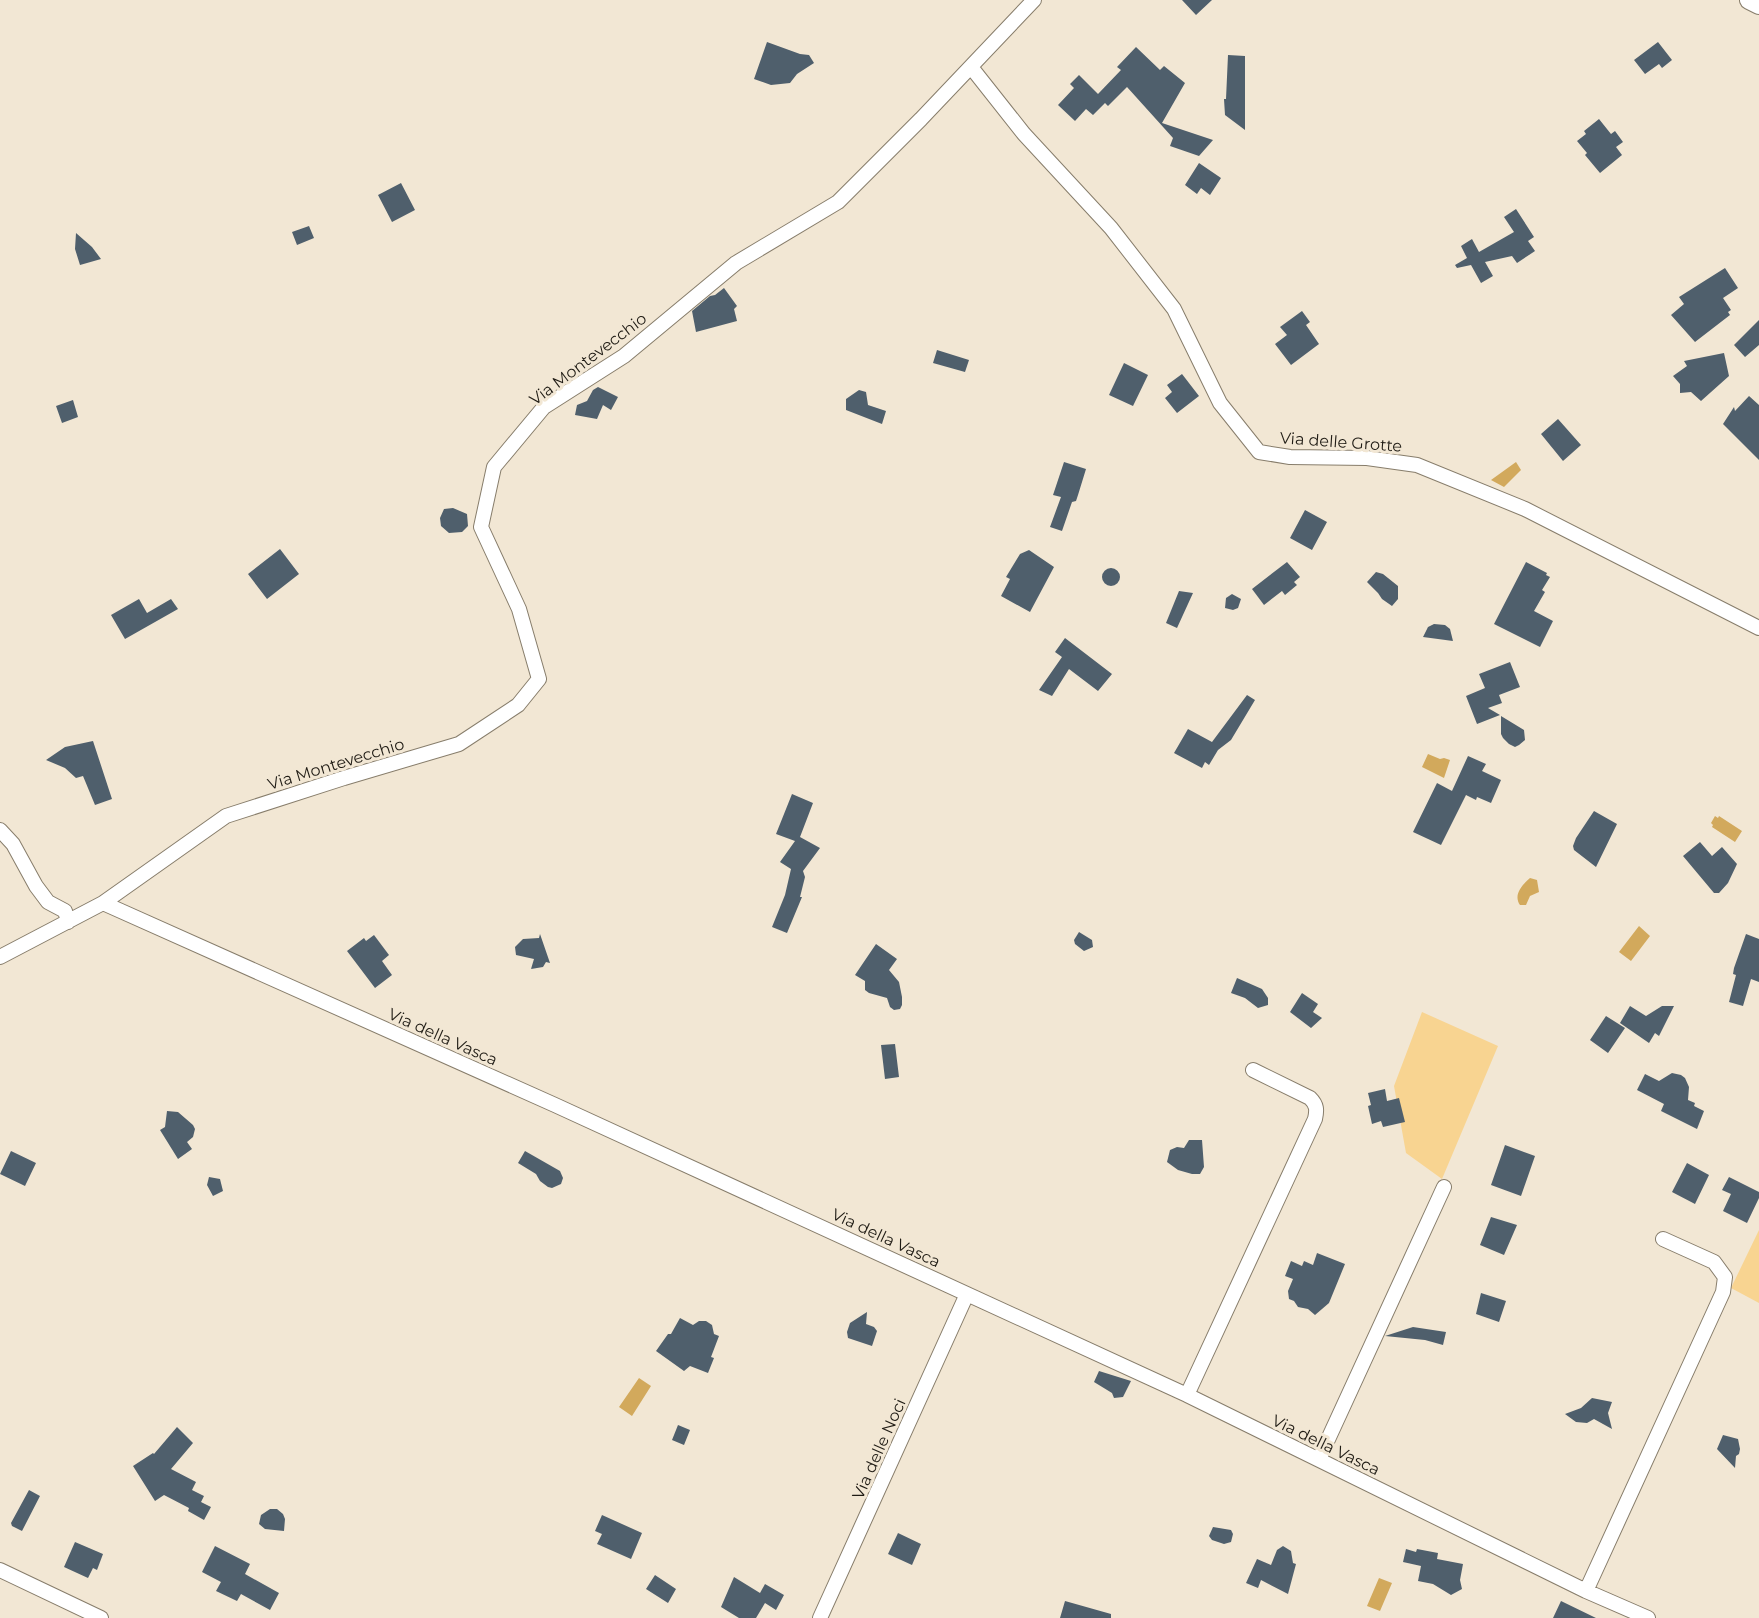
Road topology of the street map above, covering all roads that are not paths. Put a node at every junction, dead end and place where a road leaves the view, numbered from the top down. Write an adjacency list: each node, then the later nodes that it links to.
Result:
1 (1034, 0): 4 (street, Via Montevecchio)
2 (1749, 0): 3 (street)
3 (1759, 5)
4 (971, 67): 5 (street, Via delle Grotte); 7 (street, Via Montevecchio)
5 (1759, 628)
6 (0, 830): 8 (street)
7 (103, 903): 8 (street); 13 (street, Via della Vasca)
8 (68, 922): 9 (street)
9 (0, 957)
10 (1253, 1070): 14 (street)
11 (1444, 1187): 15 (street)
12 (1663, 1239): 17 (street)
13 (967, 1294): 14 (street, Via della Vasca); 19 (street, Via delle Noci)
14 (1187, 1395): 15 (street, Via della Vasca)
15 (1319, 1459): 17 (street, Via della Vasca)
16 (0, 1570): 18 (street)
17 (1586, 1591): 20 (street, Via della Vasca)
18 (101, 1618)
19 (820, 1618)
20 (1648, 1618)

